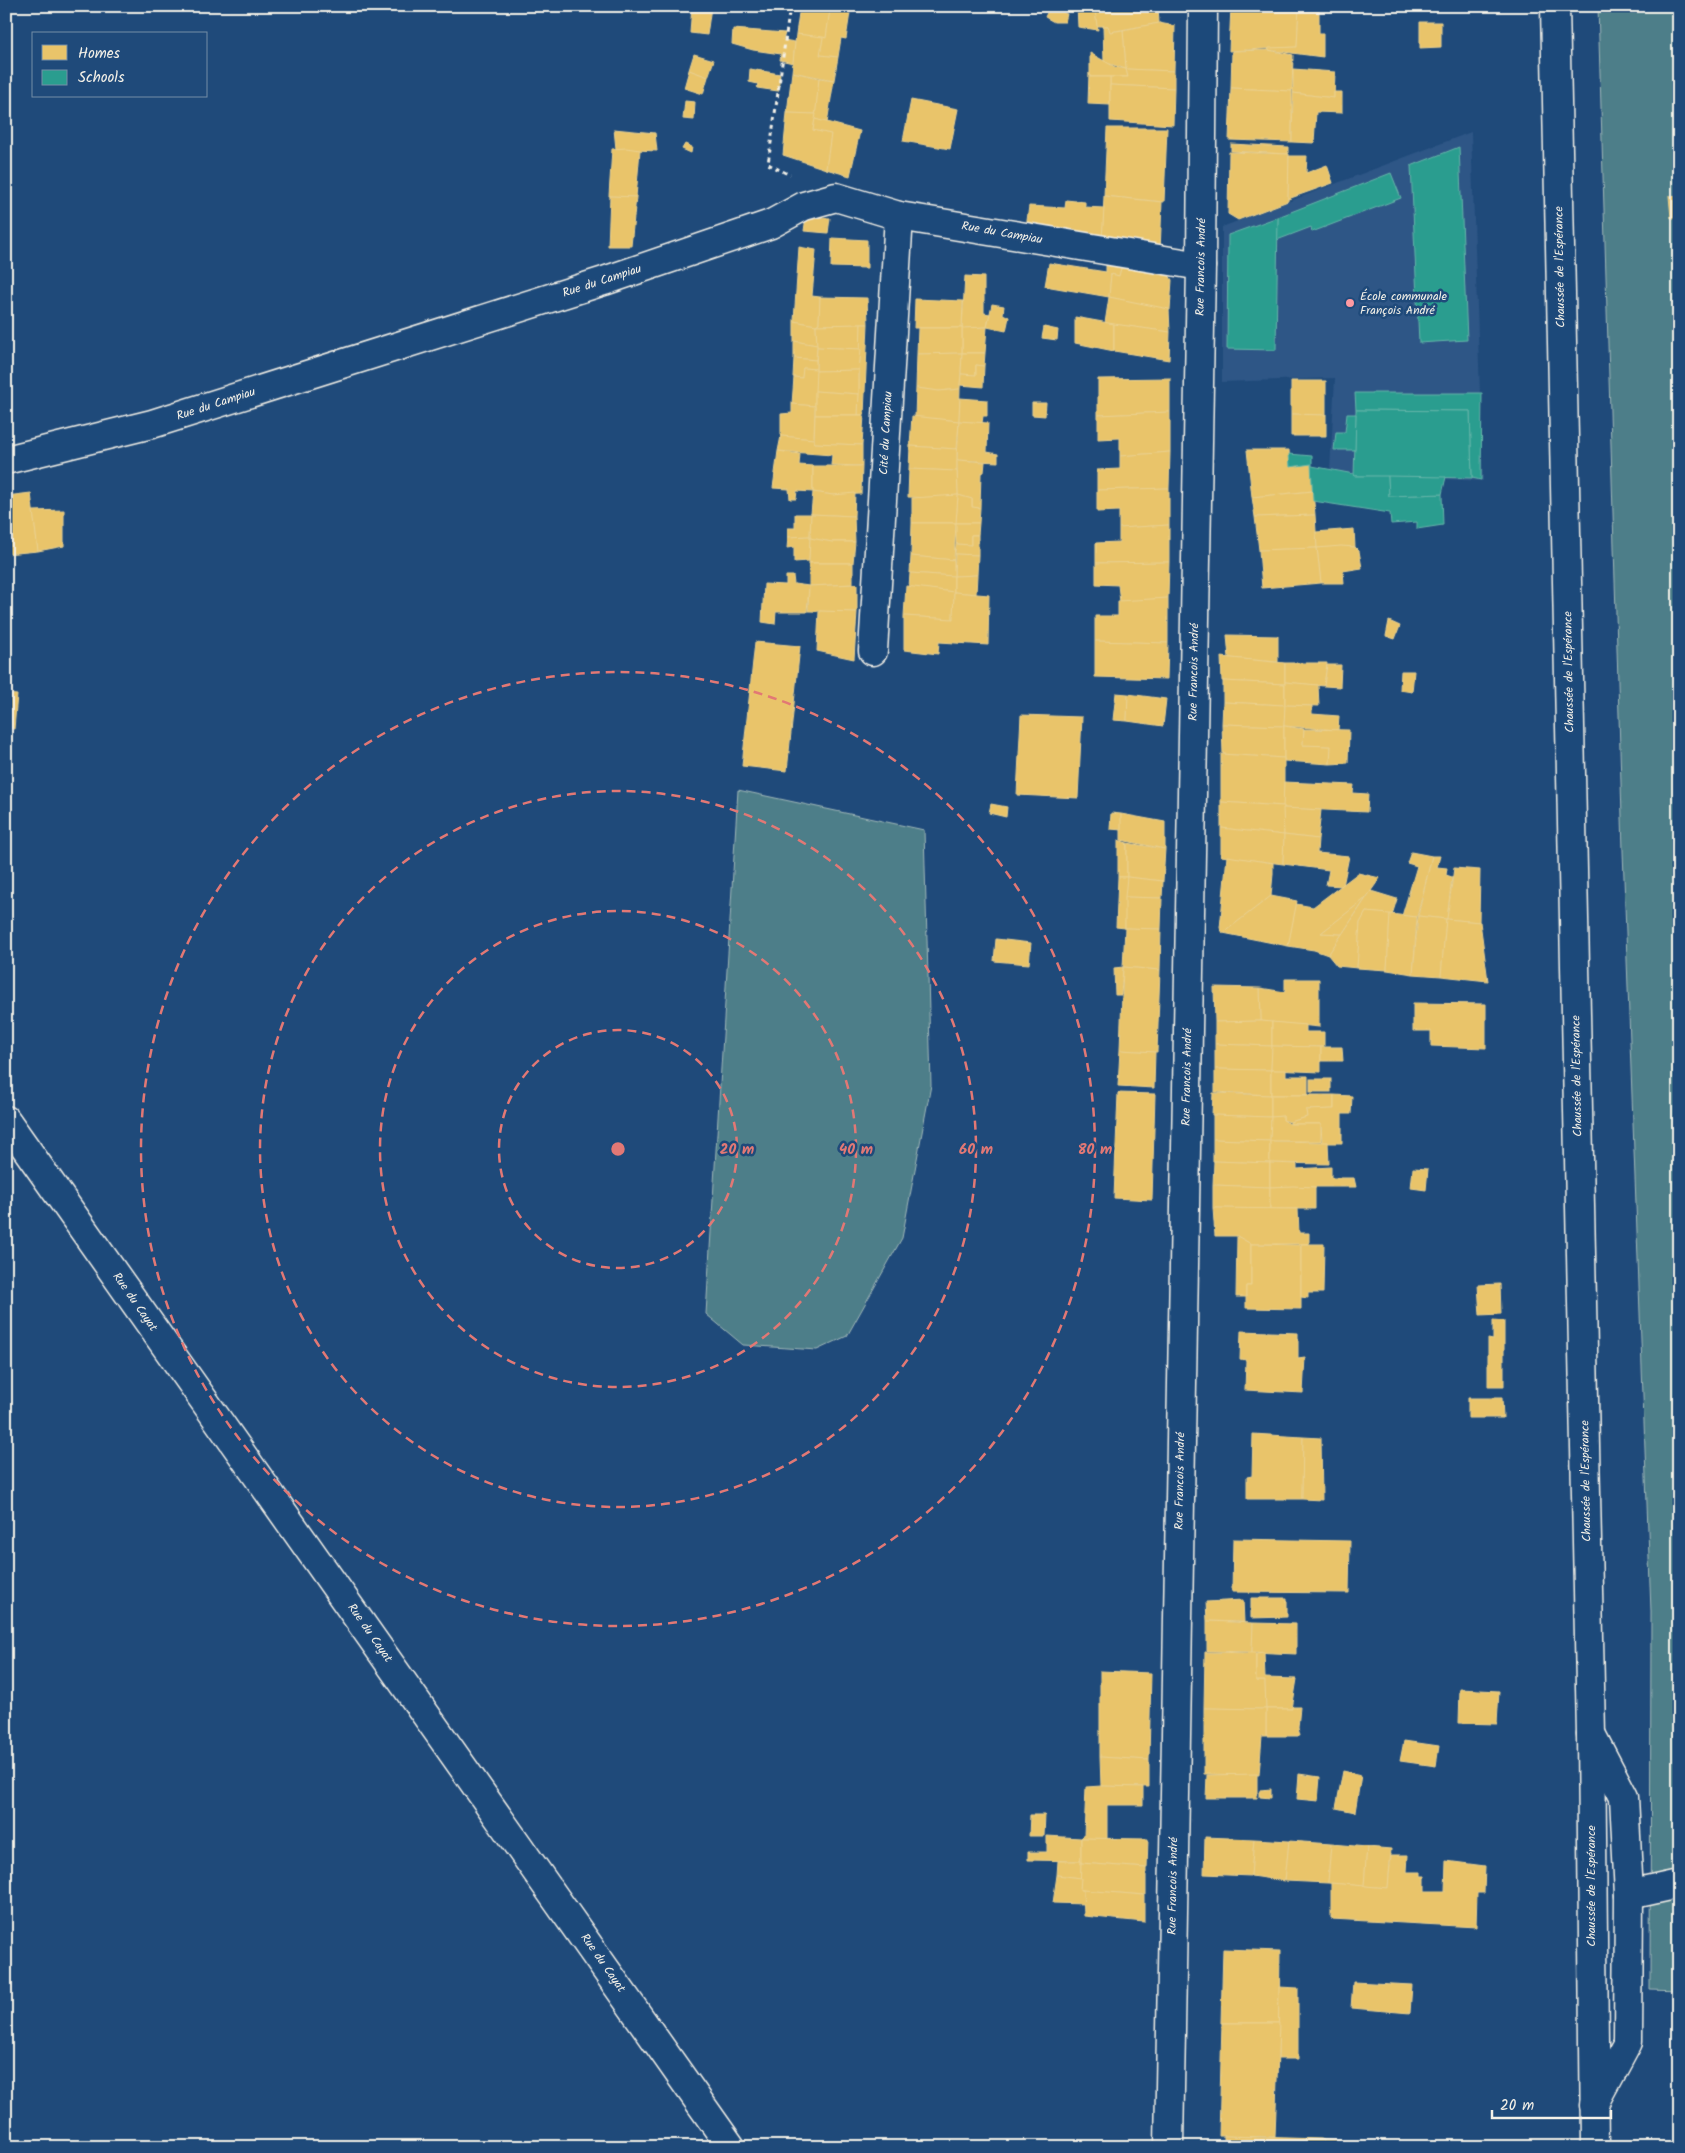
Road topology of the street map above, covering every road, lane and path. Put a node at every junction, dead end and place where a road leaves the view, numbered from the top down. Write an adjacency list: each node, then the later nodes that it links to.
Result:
1 (790, 6): 4 (path)
2 (1203, 6): 6 (street, Rue Francois André)
3 (1555, 6): 10 (street, Chaussée de l'Espérance)
4 (836, 196): 5 (street, Rue du Campiau); 7 (street, Rue du Campiau)
5 (899, 216): 6 (street, Rue du Campiau); 8 (street, Cité du Campiau)
6 (1202, 266): 15 (street, Rue Francois André)
7 (6, 460)
8 (874, 651)
9 (6, 1120): 14 (street, Rue du Cayat)
10 (1591, 1734): 12 (street); 13 (street, Chaussée de l'Espérance)
11 (1679, 1884): 12 (street)
12 (1629, 1895): 13 (street)
13 (1594, 2105): 16 (street, Chaussée de l'Espérance)
14 (731, 2147)
15 (1169, 2147)
16 (1595, 2147)

